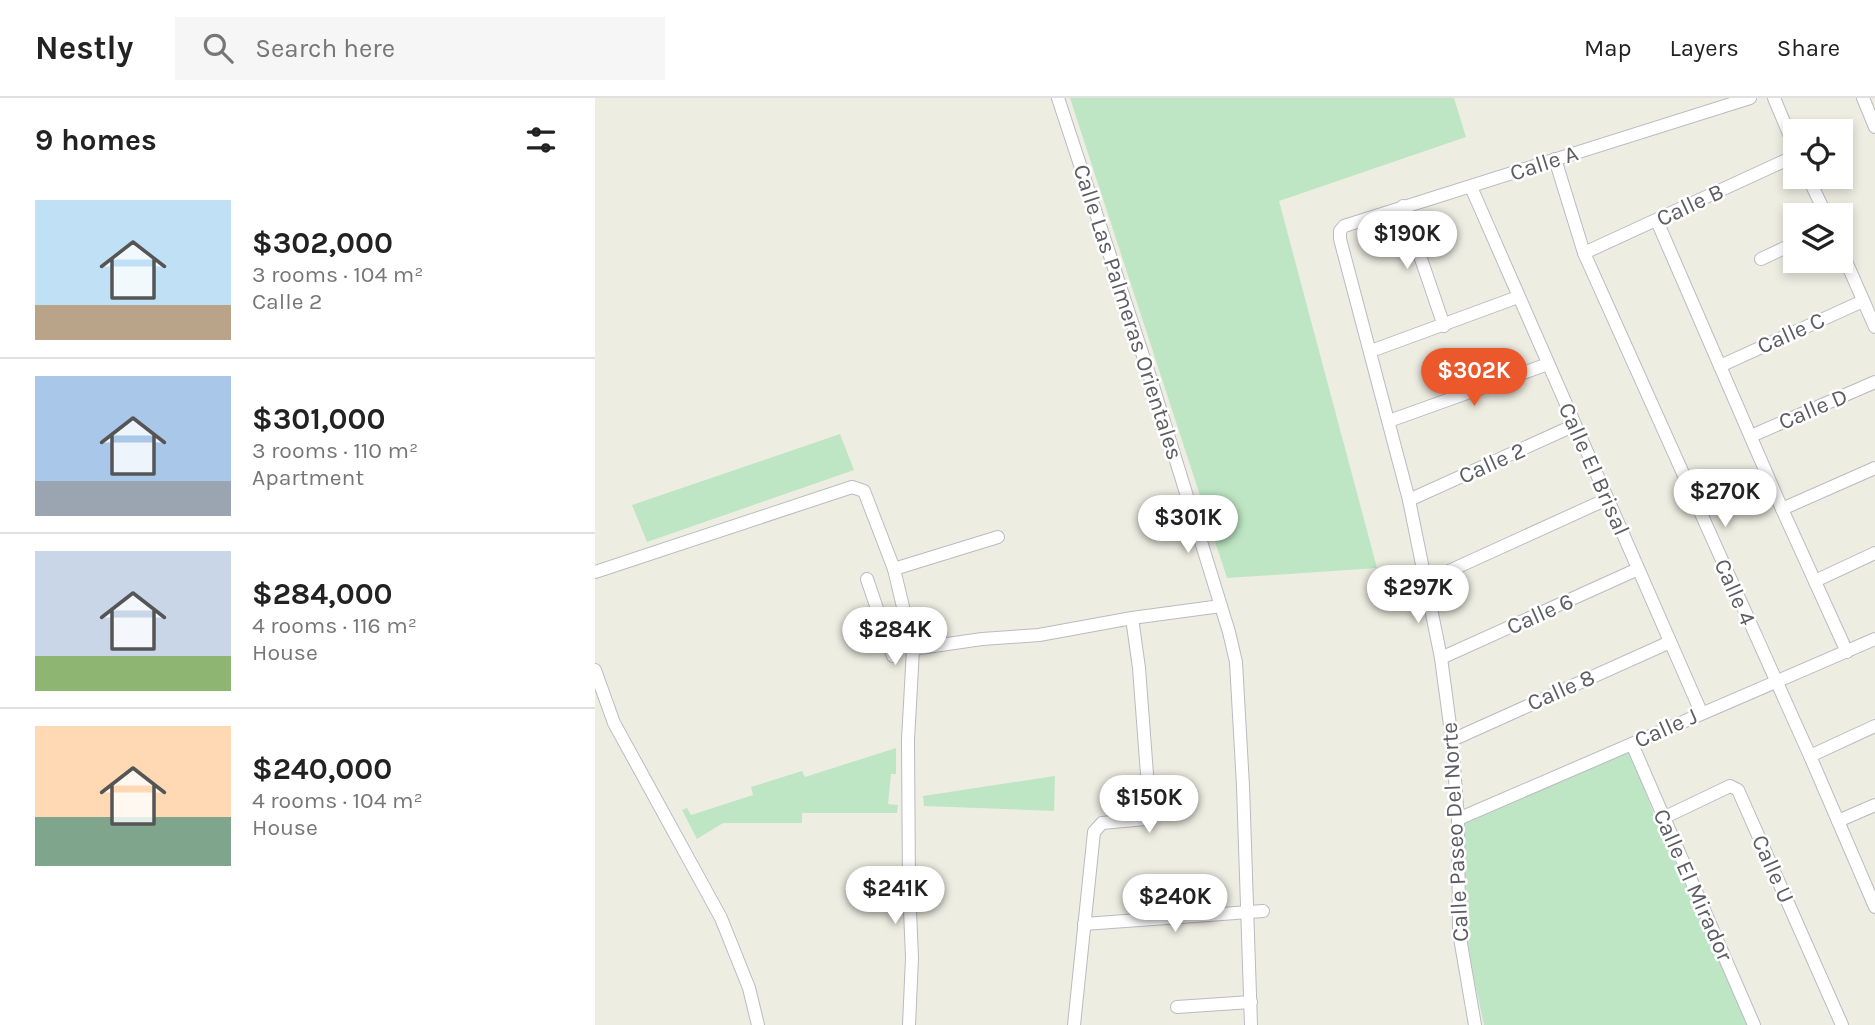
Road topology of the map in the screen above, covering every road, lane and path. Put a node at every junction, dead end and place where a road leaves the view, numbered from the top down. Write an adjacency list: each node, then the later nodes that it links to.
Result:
1 (1058, 98): 40 (street, Calle Las Palmeras Orientales)
2 (1750, 98): 7 (street, Calle A)
3 (1774, 98): 5 (street)
4 (1863, 98): 6 (street)
5 (1783, 119)
6 (1875, 127)
7 (1555, 159): 9 (street, Calle A); 14 (street, Calle 4)
8 (1783, 162): 11 (street, Calle B)
9 (1471, 187): 10 (street, Calle A); 17 (street, Calle El Brisal)
10 (1403, 206): 12 (street, Calle A); 19 (street)
11 (1657, 221): 14 (street, Calle B); 23 (street)
12 (1340, 231): 21 (street, Calle Paseo Del Norte)
13 (1783, 249): 15 (street)
14 (1584, 253): 49 (street, Calle 4)
15 (1761, 259)
16 (1851, 273): 18 (street)
17 (1518, 297): 19 (street); 22 (street, Calle El Brisal)
18 (1863, 301): 20 (street); 23 (street, Calle C)
19 (1444, 326): 21 (street)
20 (1875, 327)
21 (1371, 351): 25 (street, Calle Paseo Del Norte)
22 (1548, 365): 25 (street); 26 (street, Calle El Brisal)
23 (1720, 366): 27 (street)
24 (1875, 382): 27 (street, Calle D)
25 (1388, 421): 30 (street, Calle Paseo Del Norte)
26 (1575, 425): 29 (street, Calle El Brisal); 30 (street, Calle 2)
27 (1751, 436): 31 (street)
28 (1875, 468): 31 (street)
29 (1607, 499): 35 (street, Calle El Brisal); 39 (street)
30 (1409, 500): 39 (street, Calle Paseo Del Norte)
31 (1782, 509): 38 (street)
32 (997, 537): 34 (street)
33 (1875, 553): 38 (street)
34 (894, 569): 36 (street); 44 (street)
35 (1638, 569): 43 (street, Calle El Brisal); 47 (street, Calle 6)
36 (595, 572)
37 (867, 579): 46 (street)
38 (1815, 581): 45 (street)
39 (1427, 582): 47 (street, Calle Paseo Del Norte)
40 (1221, 606): 41 (street); 61 (street, Calle Las Palmeras Orientales)
41 (1132, 618): 44 (street); 62 (street)
42 (1875, 639): 45 (street, Calle J)
43 (1670, 642): 50 (street, Calle El Brisal); 52 (street, Calle 8)
44 (913, 649): 66 (street)
45 (1847, 652): 49 (street, Calle J)
46 (893, 656)
47 (1441, 658): 52 (street, Calle Paseo Del Norte)
48 (595, 670): 65 (street)
49 (1777, 683): 50 (street, Calle J); 54 (street, Calle 4)
50 (1702, 712): 53 (street, Calle J)
51 (1875, 726): 54 (street)
52 (1452, 740): 57 (street, Calle Paseo Del Norte)
53 (1632, 744): 56 (street, Calle El Mirador); 57 (street, Calle J)
54 (1810, 756): 58 (street, Calle 4)
55 (1875, 805): 58 (street)
56 (1663, 818): 70 (street, Calle El Mirador); 71 (street, Calle U)
57 (1458, 819): 69 (street, Calle Paseo Del Norte)
58 (1838, 821): 59 (street, Calle 4)
59 (1874, 901)
60 (1263, 911): 61 (street)
61 (1248, 912): 62 (street); 63 (street, Calle Las Palmeras Orientales)
62 (1084, 924): 67 (street)
63 (1251, 1002): 64 (street); 68 (street, Calle Las Palmeras Orientales)
64 (1177, 1007)
65 (758, 1025)
66 (909, 1025)
67 (1074, 1025)
68 (1251, 1025)
69 (1475, 1025)
70 (1754, 1025)
71 (1842, 1025)

